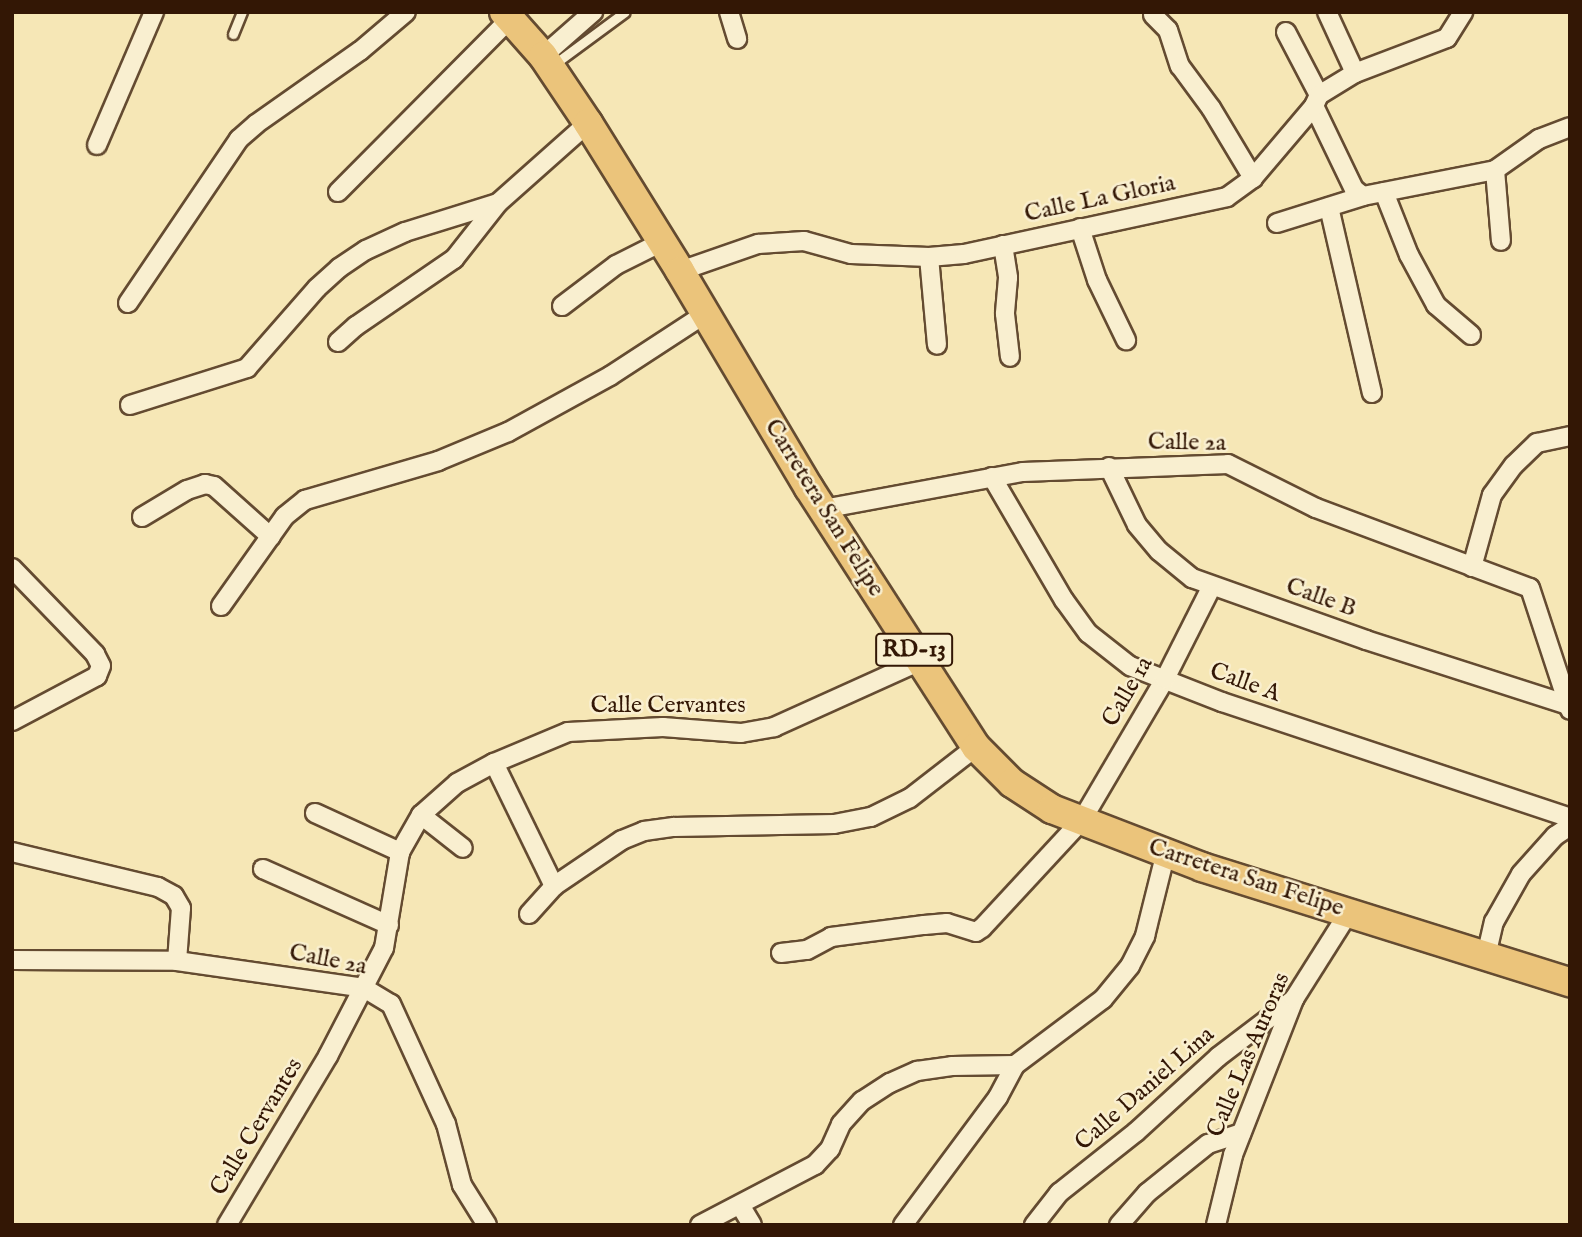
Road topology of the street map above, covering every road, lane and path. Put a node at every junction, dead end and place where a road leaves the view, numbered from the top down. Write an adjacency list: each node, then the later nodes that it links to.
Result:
1 (154, 12): 19 (street)
2 (242, 12): 12 (lane)
3 (406, 12): 34 (street)
4 (593, 12): 14 (street)
5 (625, 12): 14 (lane)
6 (729, 12): 13 (street)
7 (1328, 12): 15 (street)
8 (1463, 12): 15 (street, Calle La Gloria)
9 (508, 15): 14 (main road, Carretera San Felipe / RD-13); 22 (street)
10 (1153, 15): 21 (street)
11 (1286, 32): 16 (street)
12 (233, 34)
13 (737, 39)
14 (547, 62): 17 (main road, Carretera San Felipe / RD-13)
15 (1355, 73): 16 (street, Calle La Gloria)
16 (1317, 101): 21 (street, Calle La Gloria); 24 (street)
17 (588, 123): 25 (street); 29 (main road, Carretera San Felipe / RD-13)
18 (1570, 127): 20 (street)
19 (97, 145)
20 (1495, 170): 23 (street); 30 (street)
21 (1253, 178): 28 (street, Calle La Gloria)
22 (338, 192)
23 (1384, 192): 24 (street); 37 (street)
24 (1363, 196): 26 (street)
25 (498, 203): 39 (street); 43 (street)
26 (1329, 207): 27 (street); 42 (street)
27 (1277, 223)
28 (1080, 228): 31 (street, Calle La Gloria); 38 (street)
29 (662, 242): 33 (main road, Carretera San Felipe / RD-13); 35 (street)
30 (1502, 242)
31 (1003, 245): 32 (street, Calle La Gloria); 41 (street)
32 (929, 257): 33 (street, Calle La Gloria); 40 (street)
33 (680, 271): 36 (main road, Carretera San Felipe / RD-13)
34 (128, 303)
35 (562, 306)
36 (705, 314): 47 (main road, Carretera San Felipe / RD-13); 49 (street)
37 (1471, 334)
38 (1126, 340)
39 (338, 342)
40 (937, 345)
41 (1010, 357)
42 (1372, 393)
43 (130, 405)
44 (1570, 436): 50 (street)
45 (1109, 467): 46 (street, Calle 2a); 50 (street, Calle 2a); 52 (street, Calle B)
46 (992, 477): 47 (street, Calle 2a); 55 (street, Calle A)
47 (823, 509): 54 (main road, Carretera San Felipe / RD-13)
48 (142, 517): 49 (street)
49 (271, 537): 53 (street)
50 (1472, 567): 56 (street, Calle 2a)
51 (12, 568): 57 (street)
52 (1212, 586): 55 (street, Calle 1a); 56 (street, Calle B)
53 (220, 606)
54 (920, 661): 58 (main road, Carretera San Felipe / RD-13); 59 (street, Calle Cervantes)
55 (1165, 679): 62 (street, Calle A); 63 (street, Calle 1a)
56 (1569, 708)
57 (12, 721)
58 (976, 747): 63 (main road, Carretera San Felipe / RD-13); 70 (street)
59 (494, 763): 61 (street, Calle Cervantes); 70 (street)
60 (314, 813): 67 (street)
61 (421, 815): 65 (street); 67 (street, Calle Cervantes)
62 (1570, 818)
63 (1082, 820): 68 (main road, Carretera San Felipe / RD-13); 74 (street, Calle 1a)
64 (1570, 826): 75 (street)
65 (463, 848)
66 (12, 852): 77 (street)
67 (400, 852): 73 (street, Calle Cervantes)
68 (1166, 852): 71 (main road, Carretera San Felipe / RD-13); 81 (street)
69 (263, 869): 73 (street)
70 (554, 886): 72 (street)
71 (1349, 912): 75 (main road, Carretera San Felipe / RD-13); 80 (street, Calle Las Auroras)
72 (529, 914)
73 (388, 925): 79 (street, Calle Cervantes)
74 (781, 953)
75 (1486, 956): 78 (main road, Carretera San Felipe / RD-13)
76 (12, 960): 77 (street, Calle 2a)
77 (177, 961): 79 (street, Calle 2a)
78 (1570, 982)
79 (363, 988): 84 (street, Calle Cervantes); 85 (street, Calle 2a)
80 (1294, 999): 82 (street, Calle Las Auroras); 89 (street, Calle Daniel Lina)
81 (1015, 1065): 83 (street); 88 (street)
82 (1241, 1133): 90 (street); 91 (street, Calle Las Auroras)
83 (740, 1205): 86 (street); 87 (street)
84 (227, 1225)
85 (488, 1225)
86 (700, 1225)
87 (752, 1225)
88 (903, 1225)
89 (1034, 1225)
90 (1119, 1225)
91 (1216, 1225)

